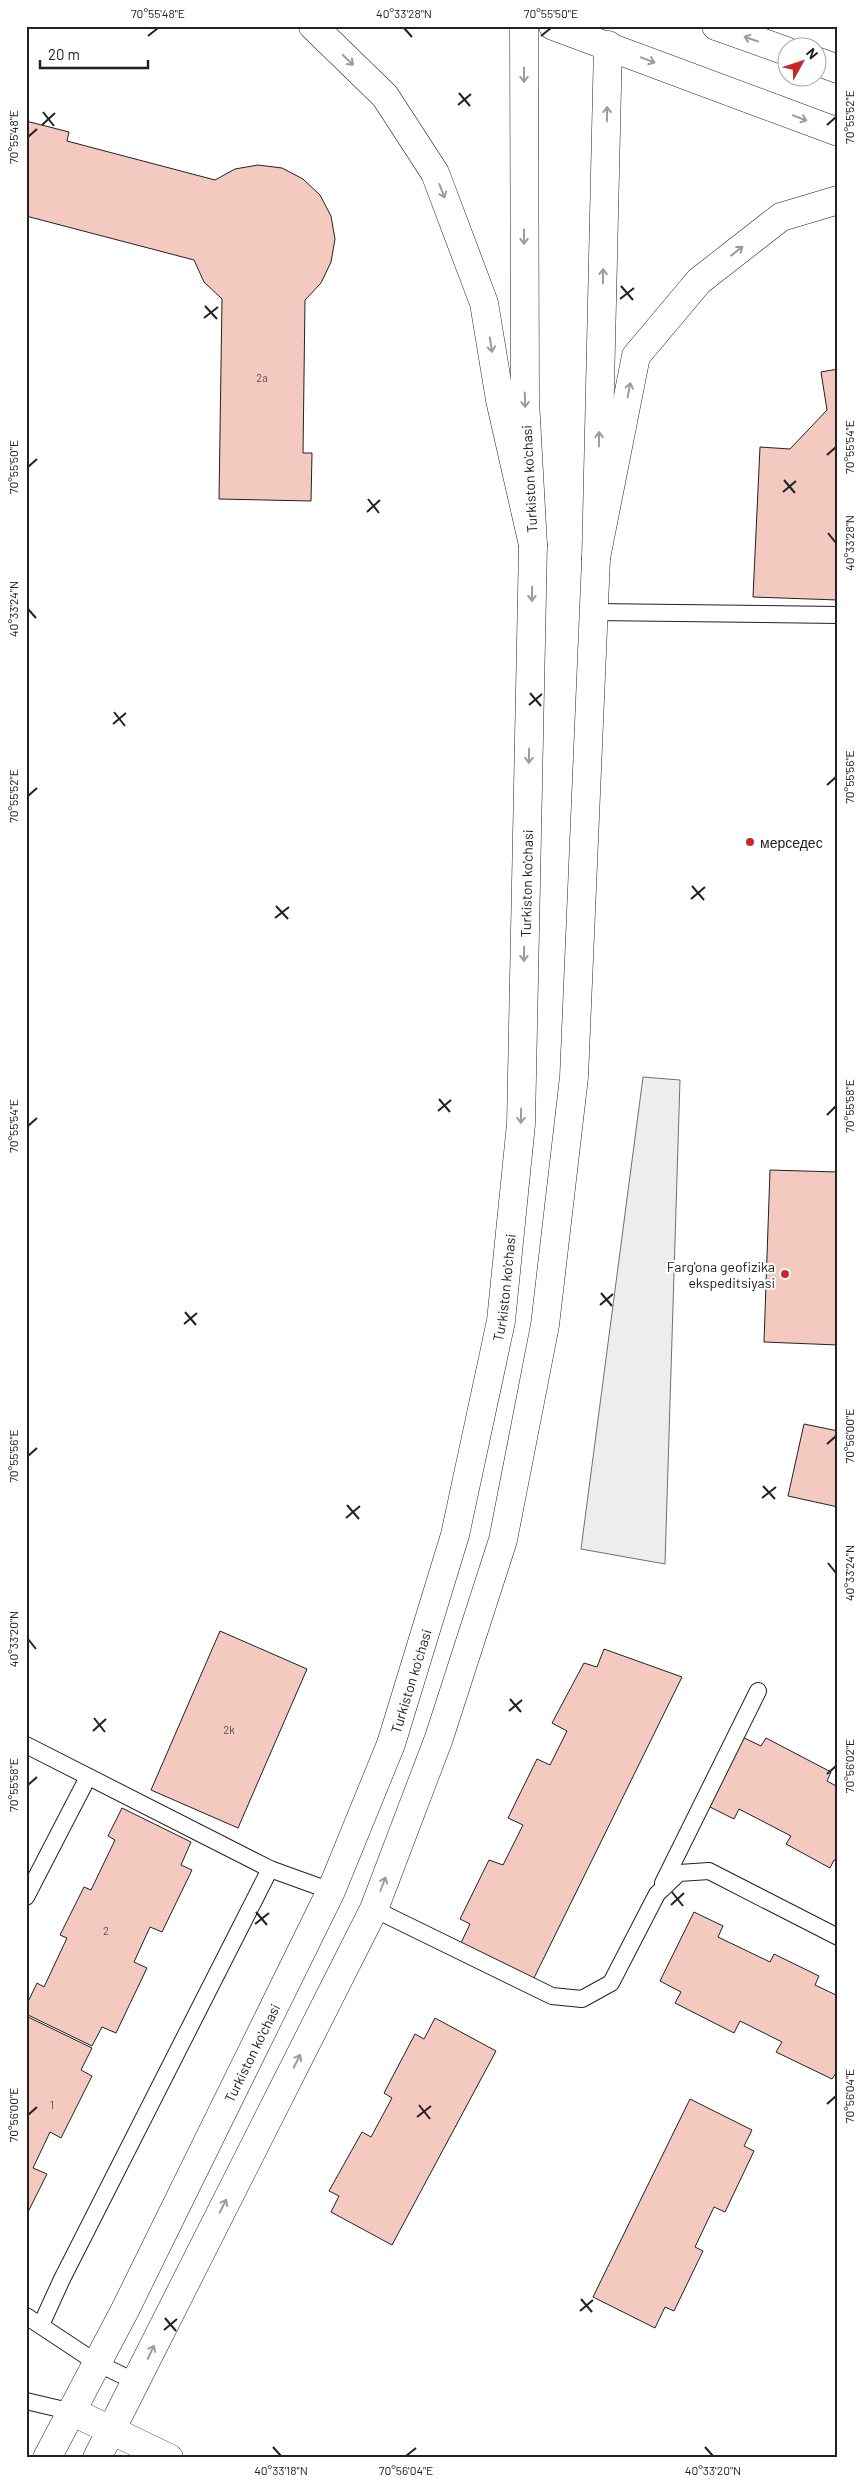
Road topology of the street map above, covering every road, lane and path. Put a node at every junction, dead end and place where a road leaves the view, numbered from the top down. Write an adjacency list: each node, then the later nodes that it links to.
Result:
1 (313, 26): 11 (main road, one-way to 11)
2 (524, 26): 11 (main road, Turkiston ko'chasi, one-way to 11)
3 (553, 26): 5 (main road)
4 (716, 26): 6 (main road, one-way to 4)
5 (609, 36): 9 (main road, one-way to 9); 12 (main road, one-way to 5)
6 (776, 47)
7 (826, 65): 8 (main road)
8 (838, 69)
9 (838, 132)
10 (838, 200): 12 (main road, one-way to 10)
11 (533, 545): 19 (main road, Turkiston ko'chasi, one-way to 19)
12 (596, 558): 13 (main road)
13 (593, 612): 14 (lane); 22 (main road, one-way to 13)
14 (838, 615)
15 (758, 1690): 20 (lane)
16 (26, 1745): 17 (lane)
17 (88, 1777): 18 (lane); 21 (lane)
18 (270, 1869): 19 (lane); 25 (lane)
19 (331, 1891): 26 (main road, Turkiston ko'chasi)
20 (657, 1894): 22 (lane); 23 (lane)
21 (26, 1897)
22 (374, 1909): 27 (main road, one-way to 22)
23 (838, 1937)
24 (26, 2316): 25 (lane)
25 (41, 2325): 26 (lane)
26 (97, 2363): 27 (lane); 29 (main road, Turkiston ko'chasi)
27 (136, 2382): 30 (main road)
28 (26, 2401): 29 (lane)
29 (73, 2412): 30 (main road); 31 (main road, Turkiston ko'chasi)
30 (112, 2431): 32 (main road); 33 (main road)
31 (47, 2458)
32 (97, 2458)
33 (169, 2458)

